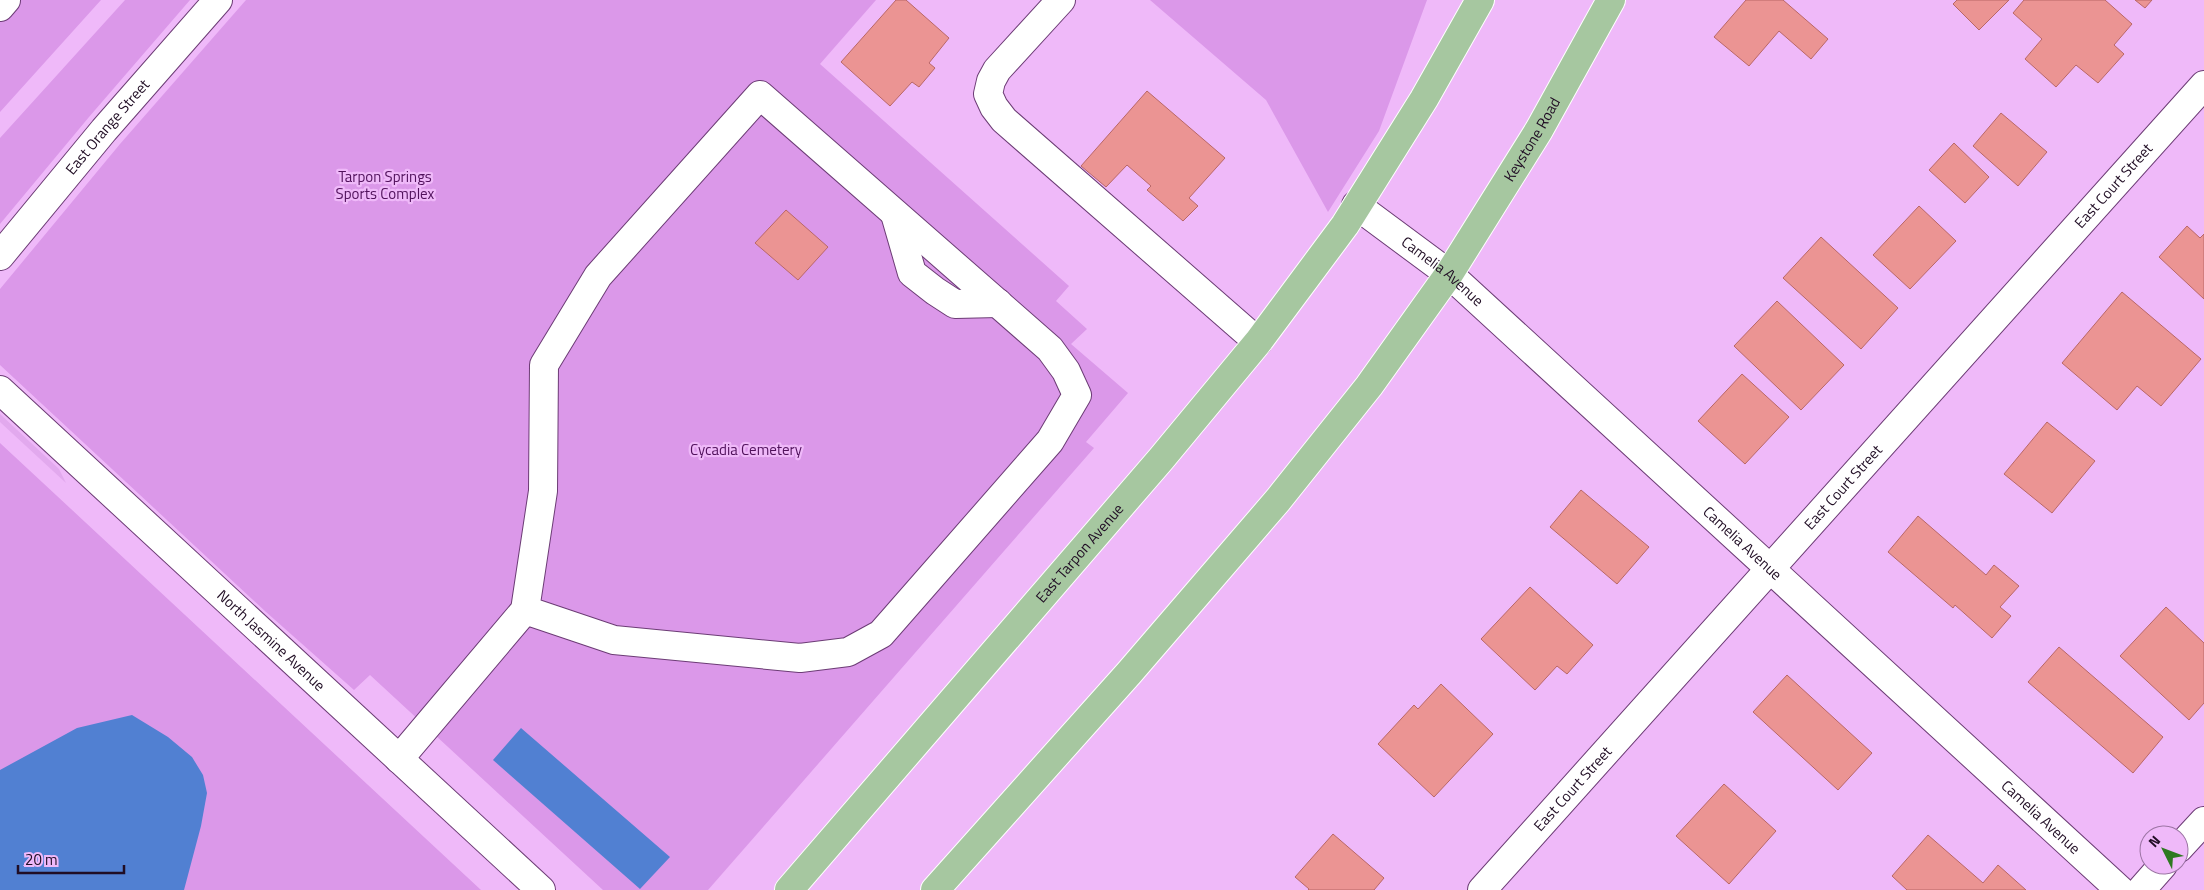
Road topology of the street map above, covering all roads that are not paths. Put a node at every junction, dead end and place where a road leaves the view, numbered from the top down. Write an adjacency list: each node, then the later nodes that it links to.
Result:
1 (6, 0): 6 (street)
2 (218, 0): 9 (street, East Orange Street)
3 (1061, 0): 11 (street)
4 (1480, 0): 8 (main road)
5 (1611, 0): 10 (main road, Keystone Road)
6 (0, 7)
7 (2204, 85): 13 (street, East Court Street)
8 (1356, 205): 10 (street, Camelia Avenue); 11 (main road, East Tarpon Avenue)
9 (0, 256)
10 (1449, 274): 13 (street, Camelia Avenue); 21 (main road)
11 (1258, 342): 20 (main road, East Tarpon Avenue)
12 (0, 390): 15 (street, North Jasmine Avenue)
13 (1771, 569): 22 (street, East Court Street); 23 (street, Camelia Avenue)
14 (525, 610): 14 (street); 15 (street)
15 (400, 759): 19 (street, North Jasmine Avenue)
16 (2204, 820): 17 (street)
17 (2189, 837)
18 (2155, 875): 24 (street)
19 (541, 890)
20 (789, 890)
21 (935, 890)
22 (1482, 890)
23 (2120, 890)
24 (2141, 890)

